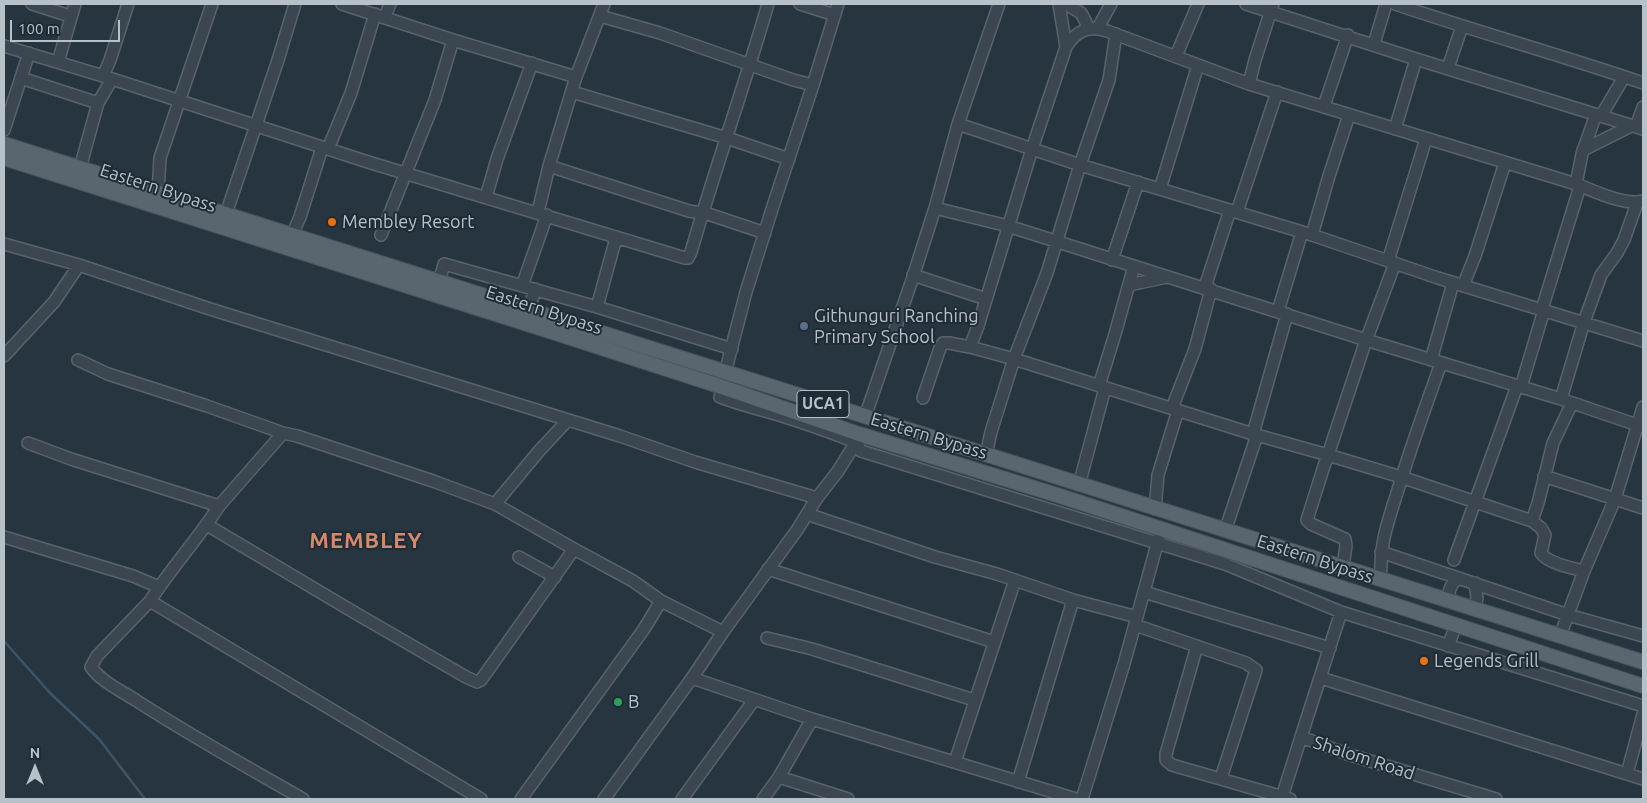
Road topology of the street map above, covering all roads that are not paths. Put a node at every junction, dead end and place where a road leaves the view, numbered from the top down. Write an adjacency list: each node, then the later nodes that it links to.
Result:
1 (32, 4): 21 (street)
2 (75, 4): 21 (street)
3 (128, 4): 39 (street)
4 (212, 4): 48 (street)
5 (295, 4): 56 (street)
6 (342, 4): 22 (street)
7 (390, 4): 22 (street)
8 (768, 4): 36 (street)
9 (800, 4): 20 (street)
10 (999, 4): 55 (street)
11 (1059, 4): 30 (street)
12 (1066, 4): 24 (street)
13 (1111, 4): 24 (street)
14 (1198, 4): 32 (street)
15 (1246, 4): 19 (street)
16 (1386, 4): 28 (street)
17 (1394, 4): 23 (street)
18 (600, 8): 36 (street); 40 (street)
19 (1272, 8): 26 (street); 43 (street)
20 (836, 10): 45 (street)
21 (70, 16): 34 (street)
22 (380, 16): 27 (street); 63 (street)
23 (1462, 26): 38 (street); 41 (street)
24 (1094, 28): 25 (street); 30 (street)
25 (1116, 34): 32 (street); 69 (street)
26 (1348, 36): 28 (street); 50 (street)
27 (453, 40): 35 (street); 72 (street)
28 (1374, 44): 33 (street)
29 (4, 46): 31 (street)
30 (1066, 47): 64 (street)
31 (29, 53): 34 (street); 42 (street)
32 (1176, 56): 37 (street)
33 (1416, 59): 38 (street); 58 (street)
34 (58, 62): 39 (street)
35 (532, 63): 40 (street); 77 (street)
36 (750, 65): 45 (street); 60 (street)
37 (1198, 65): 43 (street); 75 (street)
38 (1448, 68): 53 (street)
39 (107, 77): 48 (street); 49 (street)
40 (576, 77): 46 (street)
41 (1624, 77): 44 (street); 53 (street)
42 (21, 78): 49 (street); 54 (street)
43 (1249, 84): 47 (street)
44 (1643, 84)
45 (813, 85): 67 (street)
46 (572, 92): 60 (street); 70 (street)
47 (1276, 92): 50 (street); 80 (street)
48 (179, 100): 56 (street); 76 (street)
49 (98, 103): 71 (street)
50 (1324, 106): 52 (street)
51 (1643, 107): 57 (street)
52 (1349, 115): 58 (street); 86 (street)
53 (1599, 115): 57 (street); 65 (street)
54 (5, 118): 59 (street)
55 (958, 124): 64 (street); 79 (street)
56 (256, 125): 63 (street); 81 (street)
57 (1637, 127): 65 (street)
58 (1395, 129): 61 (street)
59 (4, 130)
60 (727, 138): 67 (street); 83 (street)
61 (1426, 139): 68 (street); 93 (street)
62 (4, 144): 71 (main road, Eastern Bypass / UCA1)
63 (325, 148): 72 (street); 87 (street)
64 (1032, 148): 69 (street); 84 (street)
65 (1583, 150): 74 (street)
66 (4, 158): 120 (main road, Eastern Bypass)
67 (789, 159): 85 (street)
68 (1504, 163): 74 (street); 99 (street)
69 (1080, 165): 73 (street); 90 (street)
70 (549, 166): 82 (street); 83 (street)
71 (80, 168): 76 (main road, Eastern Bypass / UCA1)
72 (405, 173): 77 (street); 88 (street)
73 (1138, 182): 75 (street); 92 (street)
74 (1578, 185): 78 (street); 107 (street)
75 (1160, 189): 80 (street)
76 (158, 193): 81 (main road, Eastern Bypass / UCA1)
77 (486, 197): 82 (street)
78 (1640, 202): 109 (street)
79 (935, 208): 84 (street); 96 (street)
80 (1234, 211): 86 (street); 102 (street)
81 (226, 214): 87 (main road, Eastern Bypass / UCA1)
82 (543, 214): 89 (street); 101 (street)
83 (702, 214): 85 (street); 89 (street)
84 (1008, 226): 90 (street); 104 (street)
85 (764, 233): 113 (street)
86 (1307, 234): 93 (street); 108 (street)
87 (292, 235): 98 (main road, Eastern Bypass / UCA1)
88 (381, 235)
89 (616, 238): 105 (street)
90 (1057, 242): 92 (street); 115 (street)
91 (4, 244): 94 (street)
92 (1112, 260): 95 (street)
93 (1391, 262): 99 (street); 110 (street)
94 (79, 265): 114 (street); 130 (street)
95 (1134, 266): 97 (street); 100 (street)
96 (913, 276): 104 (street); 128 (street)
97 (1169, 277): 100 (street); 102 (street)
98 (439, 282): 101 (street); 106 (main road, Eastern Bypass / UCA1)
99 (1458, 284): 107 (street); 117 (street)
100 (1129, 285): 121 (street)
101 (522, 286): 103 (street)
102 (1208, 288): 108 (street); 127 (street)
103 (535, 290): 105 (street); 106 (street)
104 (986, 299): 112 (street)
105 (597, 306): 113 (street)
106 (529, 310): 118 (main road, Eastern Bypass / UCA1)
107 (1543, 310): 109 (street); 119 (street)
108 (1282, 313): 110 (street); 133 (street)
109 (1584, 322): 111 (street); 123 (street)
110 (1366, 340): 117 (street); 137 (street)
111 (1643, 341)
112 (970, 347): 115 (street); 122 (street)
113 (732, 348): 118 (street)
114 (6, 350)
115 (1014, 359): 121 (street); 136 (street)
116 (78, 360): 132 (street)
117 (1436, 361): 119 (street); 140 (street)
118 (725, 373): 124 (main road, Eastern Bypass / UCA1)
119 (1519, 386): 123 (street); 145 (street)
120 (722, 387): 129 (main road, Eastern Bypass); 134 (street)
121 (1102, 387): 127 (street); 142 (street)
122 (923, 398)
123 (1561, 400): 125 (street)
124 (818, 402): 128 (main road, Eastern Bypass / UCA1); 129 (main road)
125 (1572, 403): 131 (street); 139 (street)
126 (1643, 407): 131 (street)
127 (1175, 409): 133 (street); 149 (street)
128 (865, 417): 136 (main road, Eastern Bypass / UCA1)
129 (812, 418): 134 (main road, Eastern Bypass)
130 (568, 420): 143 (street); 146 (street)
131 (1640, 426): 144 (street)
132 (283, 433): 146 (street); 147 (street)
133 (1255, 434): 137 (street); 154 (street)
134 (858, 438): 138 (main road, Eastern Bypass); 141 (street); 143 (street)
135 (28, 443): 147 (street)
136 (986, 455): 142 (main road, Eastern Bypass / UCA1)
137 (1328, 456): 140 (street); 161 (street)
138 (964, 466): 141 (street); 153 (main road, Eastern Bypass)
139 (1544, 476): 144 (street); 151 (street)
140 (1401, 477): 145 (street); 158 (street)
141 (958, 481): 156 (street)
142 (1079, 485): 149 (main road, Eastern Bypass / UCA1)
143 (817, 498): 150 (street)
144 (1615, 499): 148 (street); 163 (street)
145 (1474, 503): 151 (street); 160 (street)
146 (496, 504): 157 (street)
147 (219, 506): 152 (street)
148 (1643, 508)
149 (1155, 509): 154 (main road, Eastern Bypass / UCA1)
150 (807, 514): 162 (street); 167 (street)
151 (1532, 521): 163 (street)
152 (207, 525): 164 (street); 169 (street)
153 (1162, 530): 156 (street); 179 (main road, Eastern Bypass)
154 (1225, 531): 161 (main road, Eastern Bypass / UCA1)
155 (4, 537): 169 (street)
156 (1158, 544): 170 (street); 176 (street)
157 (574, 550): 164 (street); 173 (street)
158 (1381, 552): 165 (street); 166 (street)
159 (519, 557): 164 (street)
160 (1454, 560)
161 (1342, 566): 166 (main road, Eastern Bypass / UCA1)
162 (768, 569): 180 (street); 184 (street)
163 (1584, 571): 177 (street)
164 (554, 576)
165 (1459, 578): 168 (street); 174 (street)
166 (1381, 579): 174 (main road, Eastern Bypass / UCA1)
167 (1015, 580): 171 (street); 184 (street)
168 (1475, 583): 175 (street); 177 (street)
169 (159, 587): 172 (street)
170 (1144, 592): 178 (street); 187 (street)
171 (1073, 600): 178 (street); 203 (street)
172 (150, 601): 205 (street); 206 (street)
173 (661, 601): 180 (street); 207 (street)
174 (1448, 601): 175 (main road, Eastern Bypass / UCA1)
175 (1475, 609): 181 (main road, Eastern Bypass / UCA1)
176 (1342, 612): 186 (street); 187 (street, Shalom Road)
177 (1568, 615): 181 (street); 182 (street)
178 (1136, 621): 185 (street); 212 (street)
179 (1456, 625): 186 (street); 191 (main road, Eastern Bypass)
180 (723, 632): 189 (street)
181 (1560, 636): 188 (main road, Eastern Bypass / UCA1)
182 (1643, 636)
183 (767, 638): 193 (street)
184 (994, 642): 193 (street)
185 (1197, 646): 201 (street); 201 (street)
186 (1448, 646): 194 (street)
187 (1330, 648): 190 (street, Shalom Road)
188 (1643, 662)
189 (692, 678): 192 (street); 208 (street)
190 (1321, 678): 197 (street, Shalom Road); 199 (street)
191 (1643, 686)
192 (754, 700): 196 (street); 209 (street)
193 (974, 700): 198 (street)
194 (1643, 706)
195 (1643, 714): 199 (street)
196 (812, 719): 198 (street); 200 (street)
197 (1301, 738): 204 (street); 213 (street, Shalom Road)
198 (955, 762): 203 (street)
199 (1627, 774): 202 (street)
200 (779, 777): 210 (street); 211 (street)
201 (1221, 778): 204 (street)
202 (1643, 779)
203 (1018, 782): 212 (street)
204 (1286, 798)
205 (302, 799)
206 (481, 799)
207 (521, 799)
208 (604, 799)
209 (682, 799)
210 (763, 799)
211 (844, 799)
212 (1074, 799)
213 (1496, 799)

